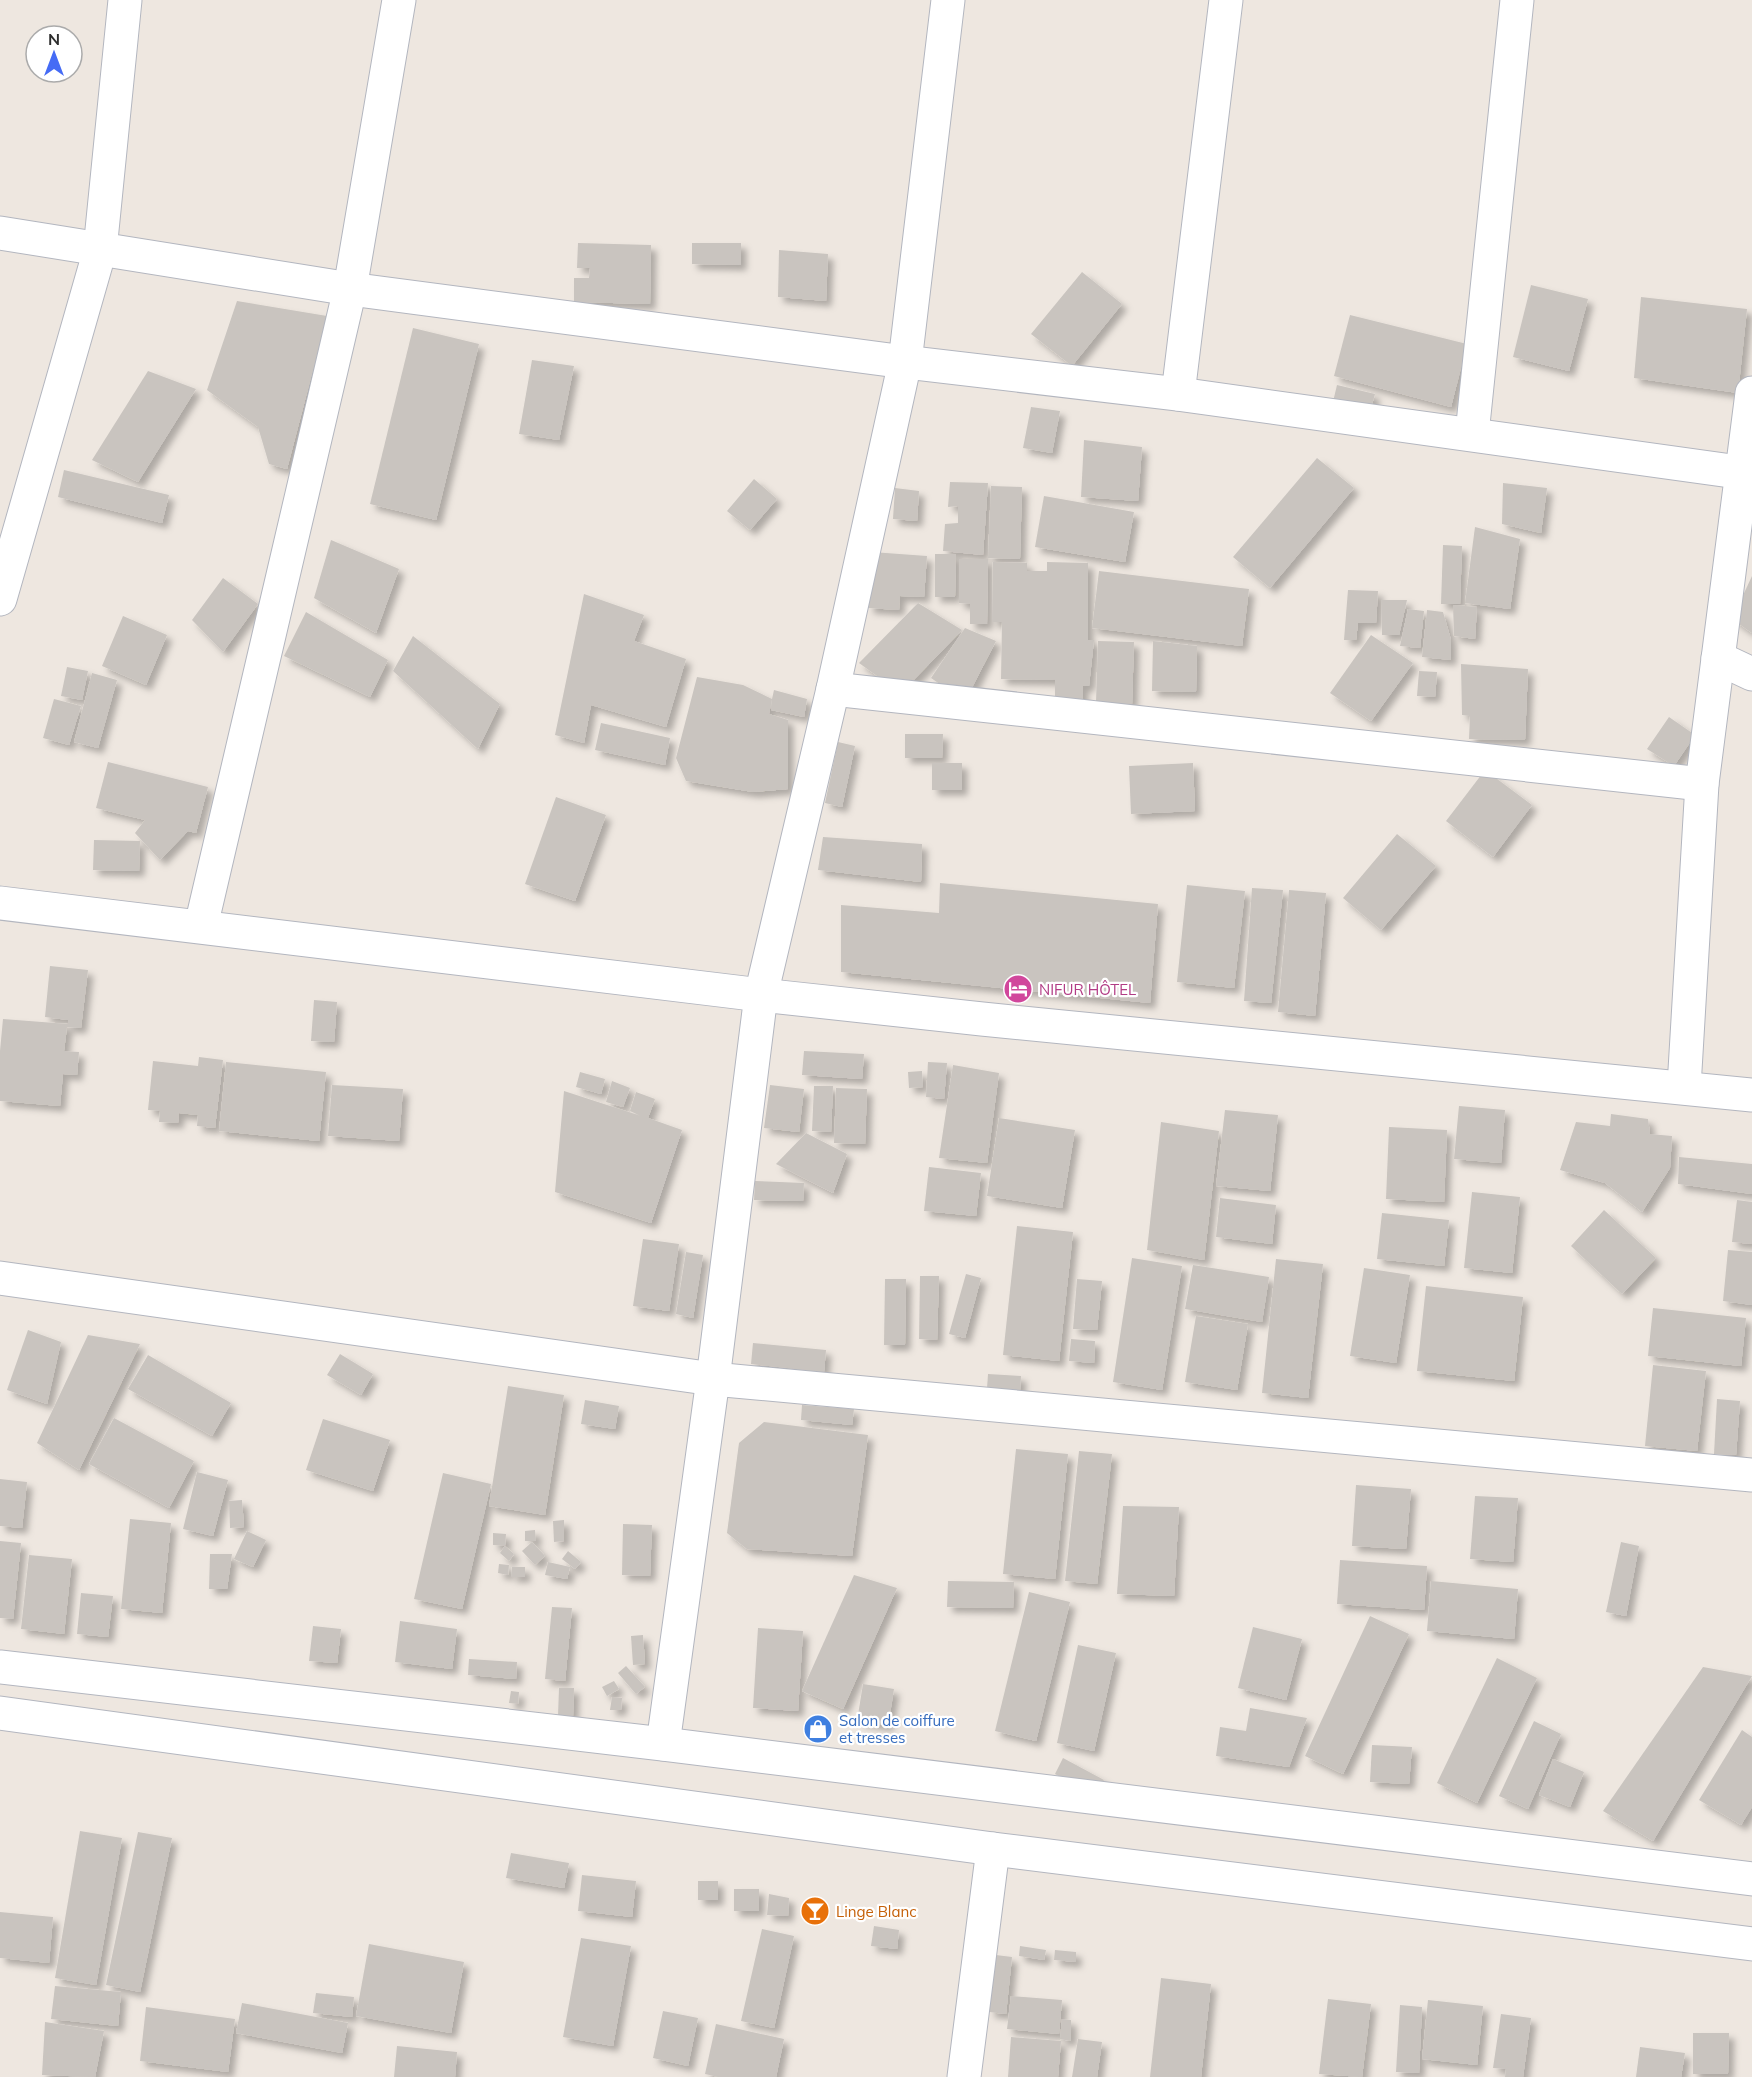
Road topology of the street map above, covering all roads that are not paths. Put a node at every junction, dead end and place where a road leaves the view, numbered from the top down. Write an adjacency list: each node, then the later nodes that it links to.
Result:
1 (125, 0): 7 (street)
2 (399, 0): 8 (street)
3 (948, 0): 9 (street)
4 (1226, 0): 11 (street)
5 (1517, 0): 12 (street)
6 (0, 232): 7 (street)
7 (99, 250): 8 (street); 14 (street)
8 (350, 289): 9 (street); 20 (street)
9 (905, 362): 11 (street); 17 (street)
10 (1752, 393): 13 (street)
11 (1178, 394): 12 (street)
12 (1472, 434): 13 (street)
13 (1747, 473): 15 (street)
14 (0, 599)
15 (1718, 658): 16 (street); 18 (street)
16 (1752, 674)
17 (833, 689): 18 (street); 21 (street)
18 (1702, 784): 22 (street)
19 (0, 903): 20 (street)
20 (201, 926): 21 (street)
21 (761, 994): 22 (street); 25 (street)
22 (1684, 1087): 23 (street)
23 (1752, 1095)
24 (0, 1278): 25 (street)
25 (713, 1379): 26 (street); 29 (street)
26 (1752, 1475)
27 (0, 1667): 29 (street)
28 (0, 1713): 30 (street)
29 (663, 1744): 31 (street)
30 (993, 1850): 32 (street); 33 (street)
31 (1752, 1879)
32 (1752, 1944)
33 (964, 2077)

